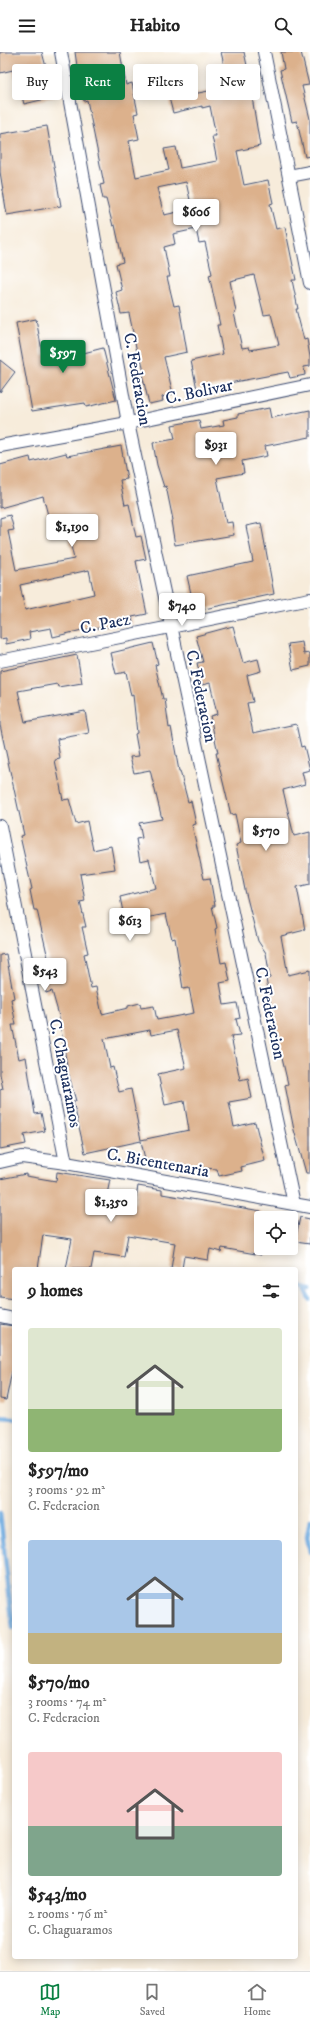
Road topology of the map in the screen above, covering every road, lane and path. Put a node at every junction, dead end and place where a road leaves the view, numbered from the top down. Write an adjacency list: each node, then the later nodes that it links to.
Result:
1 (61, 52): 7 (street, C. Federacion)
2 (264, 52): 4 (street)
3 (310, 172): 4 (street)
4 (289, 176): 5 (street)
5 (310, 283)
6 (310, 385): 7 (street, C. Bolivar)
7 (128, 423): 8 (street, C. Bolivar); 10 (street, C. Federacion)
8 (0, 446)
9 (310, 599): 10 (street, C. Paez)
10 (170, 627): 11 (street, C. Paez); 15 (street, C. Federacion)
11 (0, 661)
12 (0, 826): 14 (street, C. Chaguaramos)
13 (0, 1162): 14 (street, C. Bicentenaria)
14 (66, 1162): 15 (street, C. Bicentenaria)
15 (294, 1204): 16 (street, C. Bicentenaria)
16 (310, 1206)
17 (0, 1316): 18 (street)
18 (12, 1319)

